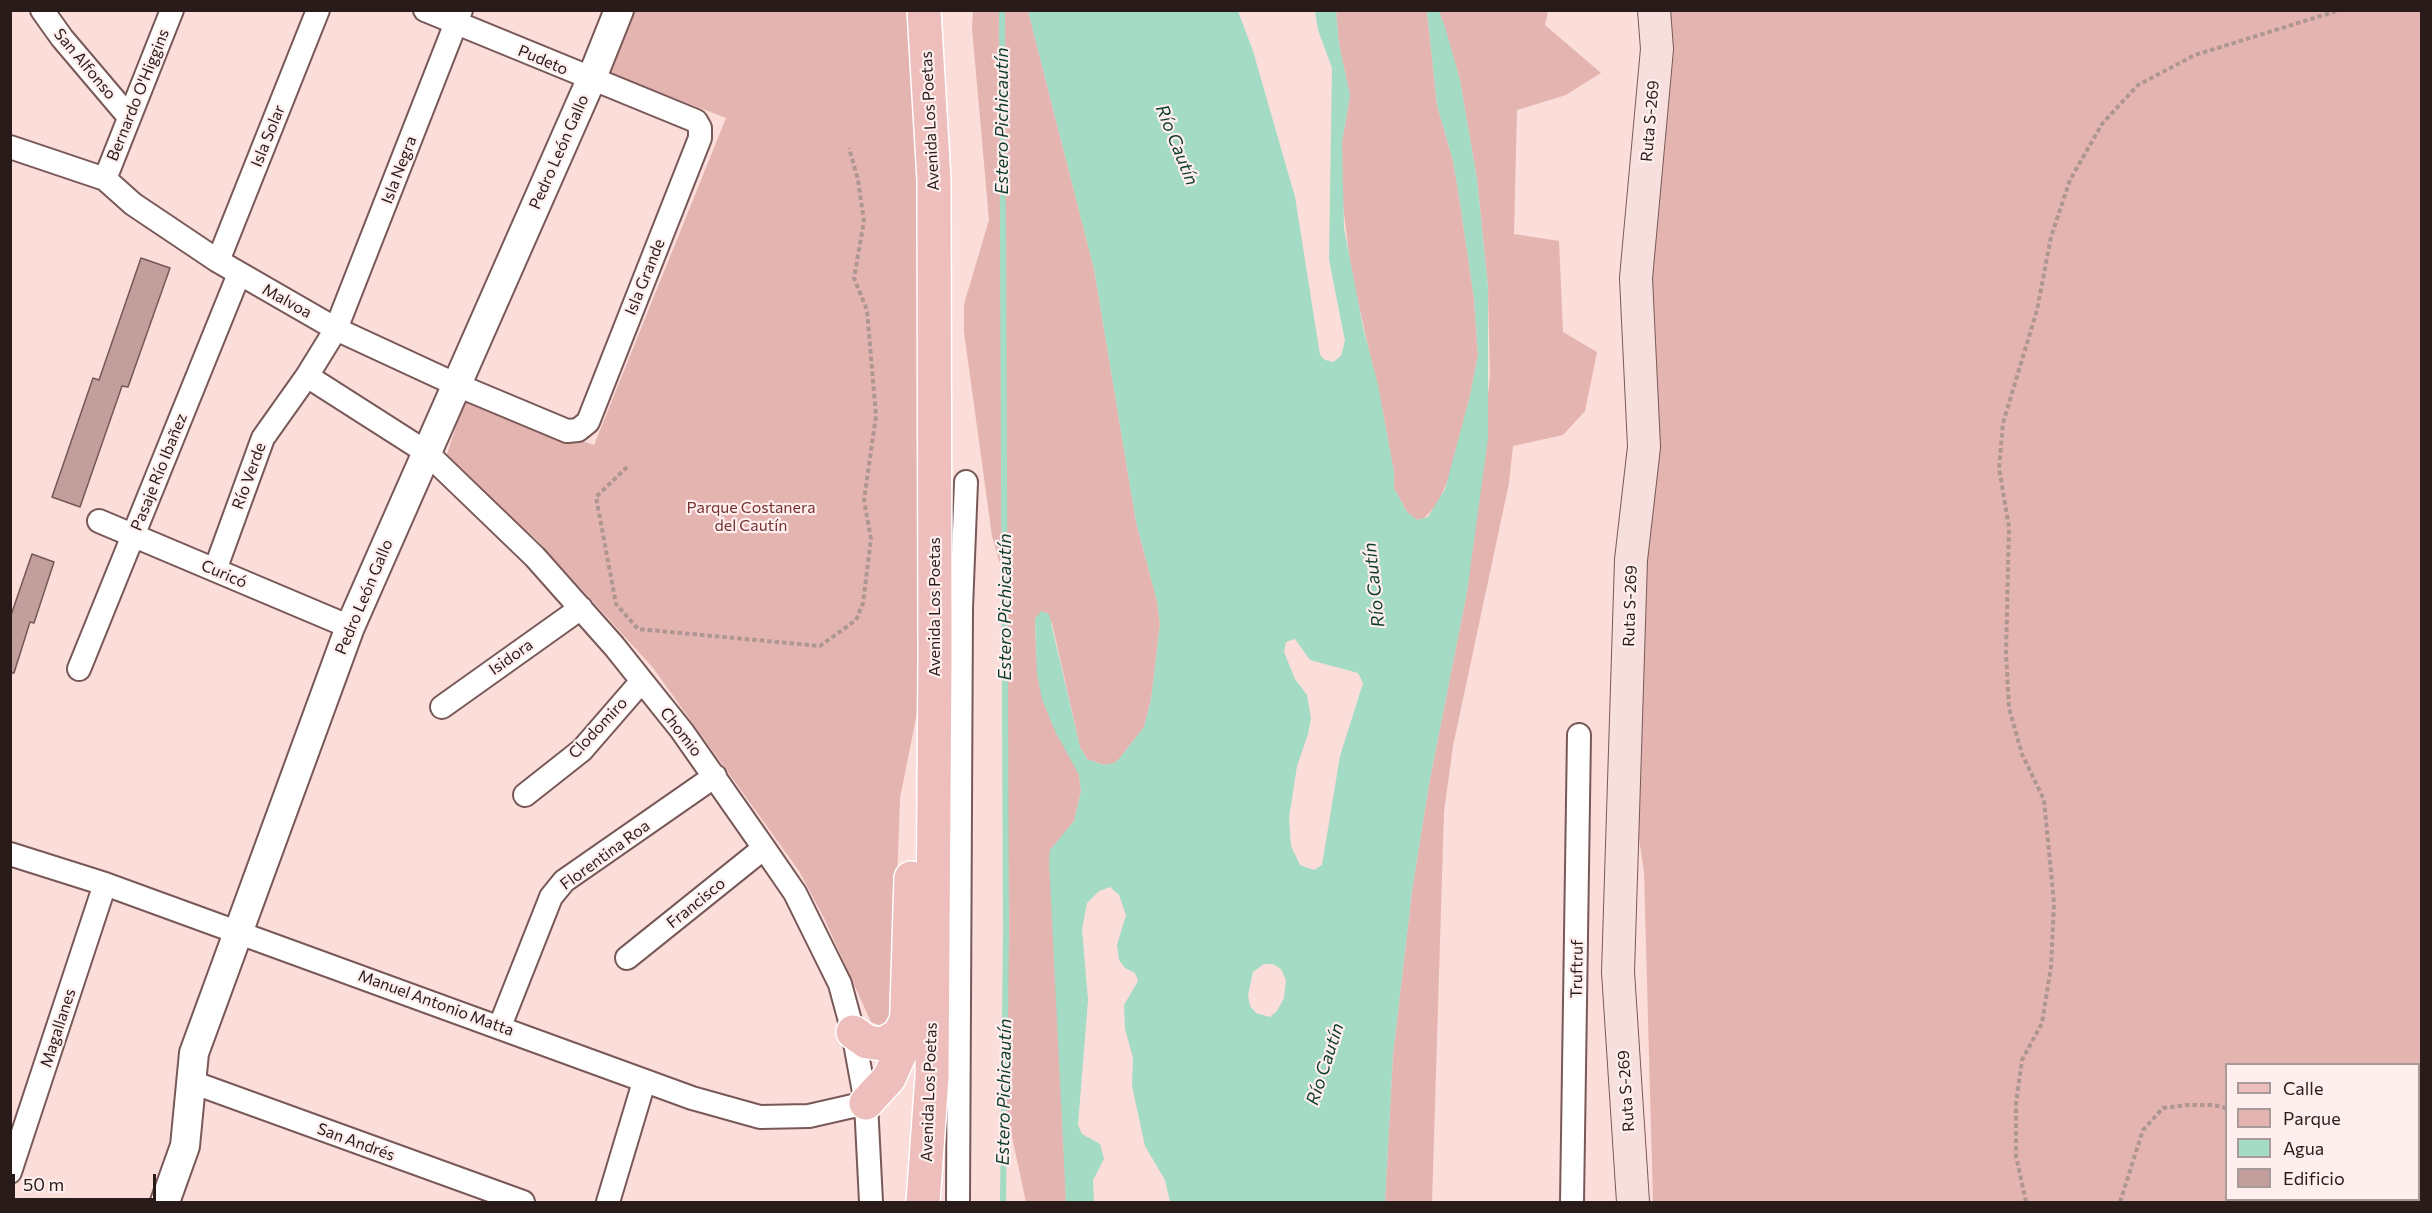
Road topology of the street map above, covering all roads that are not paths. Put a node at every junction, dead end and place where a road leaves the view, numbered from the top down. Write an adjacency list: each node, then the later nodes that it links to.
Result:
1 (42, 10): 10 (street, San Alfonso)
2 (172, 10): 10 (street, Bernardo O'Higgins)
3 (318, 10): 14 (street, Isla Solar)
4 (425, 10): 8 (street, Pudeto)
5 (619, 10): 9 (street, Pedro León Gallo)
6 (924, 10): 29 (main road, Avenida Los Poetas)
7 (1654, 10): 53 (main road, Ruta S-269)
8 (459, 17): 9 (street, Pudeto); 16 (street, Isla Negra)
9 (591, 80): 11 (street, Pudeto); 18 (street, Pedro León Gallo)
10 (129, 117): 13 (street, Bernardo O'Higgins)
11 (696, 121): 19 (street, Isla Grande)
12 (10, 147): 13 (street, Malvoa)
13 (105, 179): 14 (street, Malvoa)
14 (218, 261): 15 (street, Malvoa)
15 (239, 274): 16 (street, Malvoa); 23 (street, Pasaje Río Ibañez)
16 (336, 329): 17 (street, Río Verde); 18 (street, Malvoa)
17 (308, 376): 20 (street, Chomio); 24 (street, Río Verde)
18 (457, 385): 19 (street, Malvoa); 20 (street, Pedro León Gallo)
19 (578, 430)
20 (426, 452): 25 (street, Chomio); 26 (street, Pedro León Gallo)
21 (966, 482): 51 (street)
22 (99, 521): 23 (street, Curicó)
23 (134, 535): 24 (street, Curicó); 27 (street, Pasaje Río Ibañez)
24 (215, 570): 26 (street, Curicó)
25 (581, 608): 28 (street, Chomio); 30 (street, Isidora)
26 (350, 627): 37 (street, Pedro León Gallo)
27 (79, 669)
28 (641, 682): 32 (street, Chomio); 33 (street, Clodomiro)
29 (935, 692): 39 (main road); 50 (main road, Avenida Los Poetas)
30 (442, 707)
31 (1579, 735): 52 (street, Truftruf)
32 (715, 777): 34 (street, Chomio); 40 (street, Florentina Roa)
33 (525, 795)
34 (764, 848): 38 (street, Francisco); 41 (street, Chomio)
35 (10, 854): 36 (street, Manuel Antonio Matta)
36 (105, 884): 37 (street, Manuel Antonio Matta); 45 (street, Magallanes)
37 (239, 932): 40 (street, Manuel Antonio Matta); 42 (street, Pedro León Gallo)
38 (627, 958)
39 (907, 1019): 41 (main road); 44 (main road)
40 (500, 1026): 43 (street, Manuel Antonio Matta)
41 (853, 1032): 44 (street, Chomio)
42 (189, 1081): 46 (street, Pedro León Gallo); 47 (street, San Andrés)
43 (644, 1082): 44 (street, Manuel Antonio Matta); 48 (street)
44 (866, 1103): 49 (street, Chomio)
45 (10, 1172)
46 (165, 1203)
47 (523, 1203)
48 (608, 1203)
49 (871, 1203)
50 (923, 1203)
51 (958, 1203)
52 (1572, 1203)
53 (1633, 1203)

